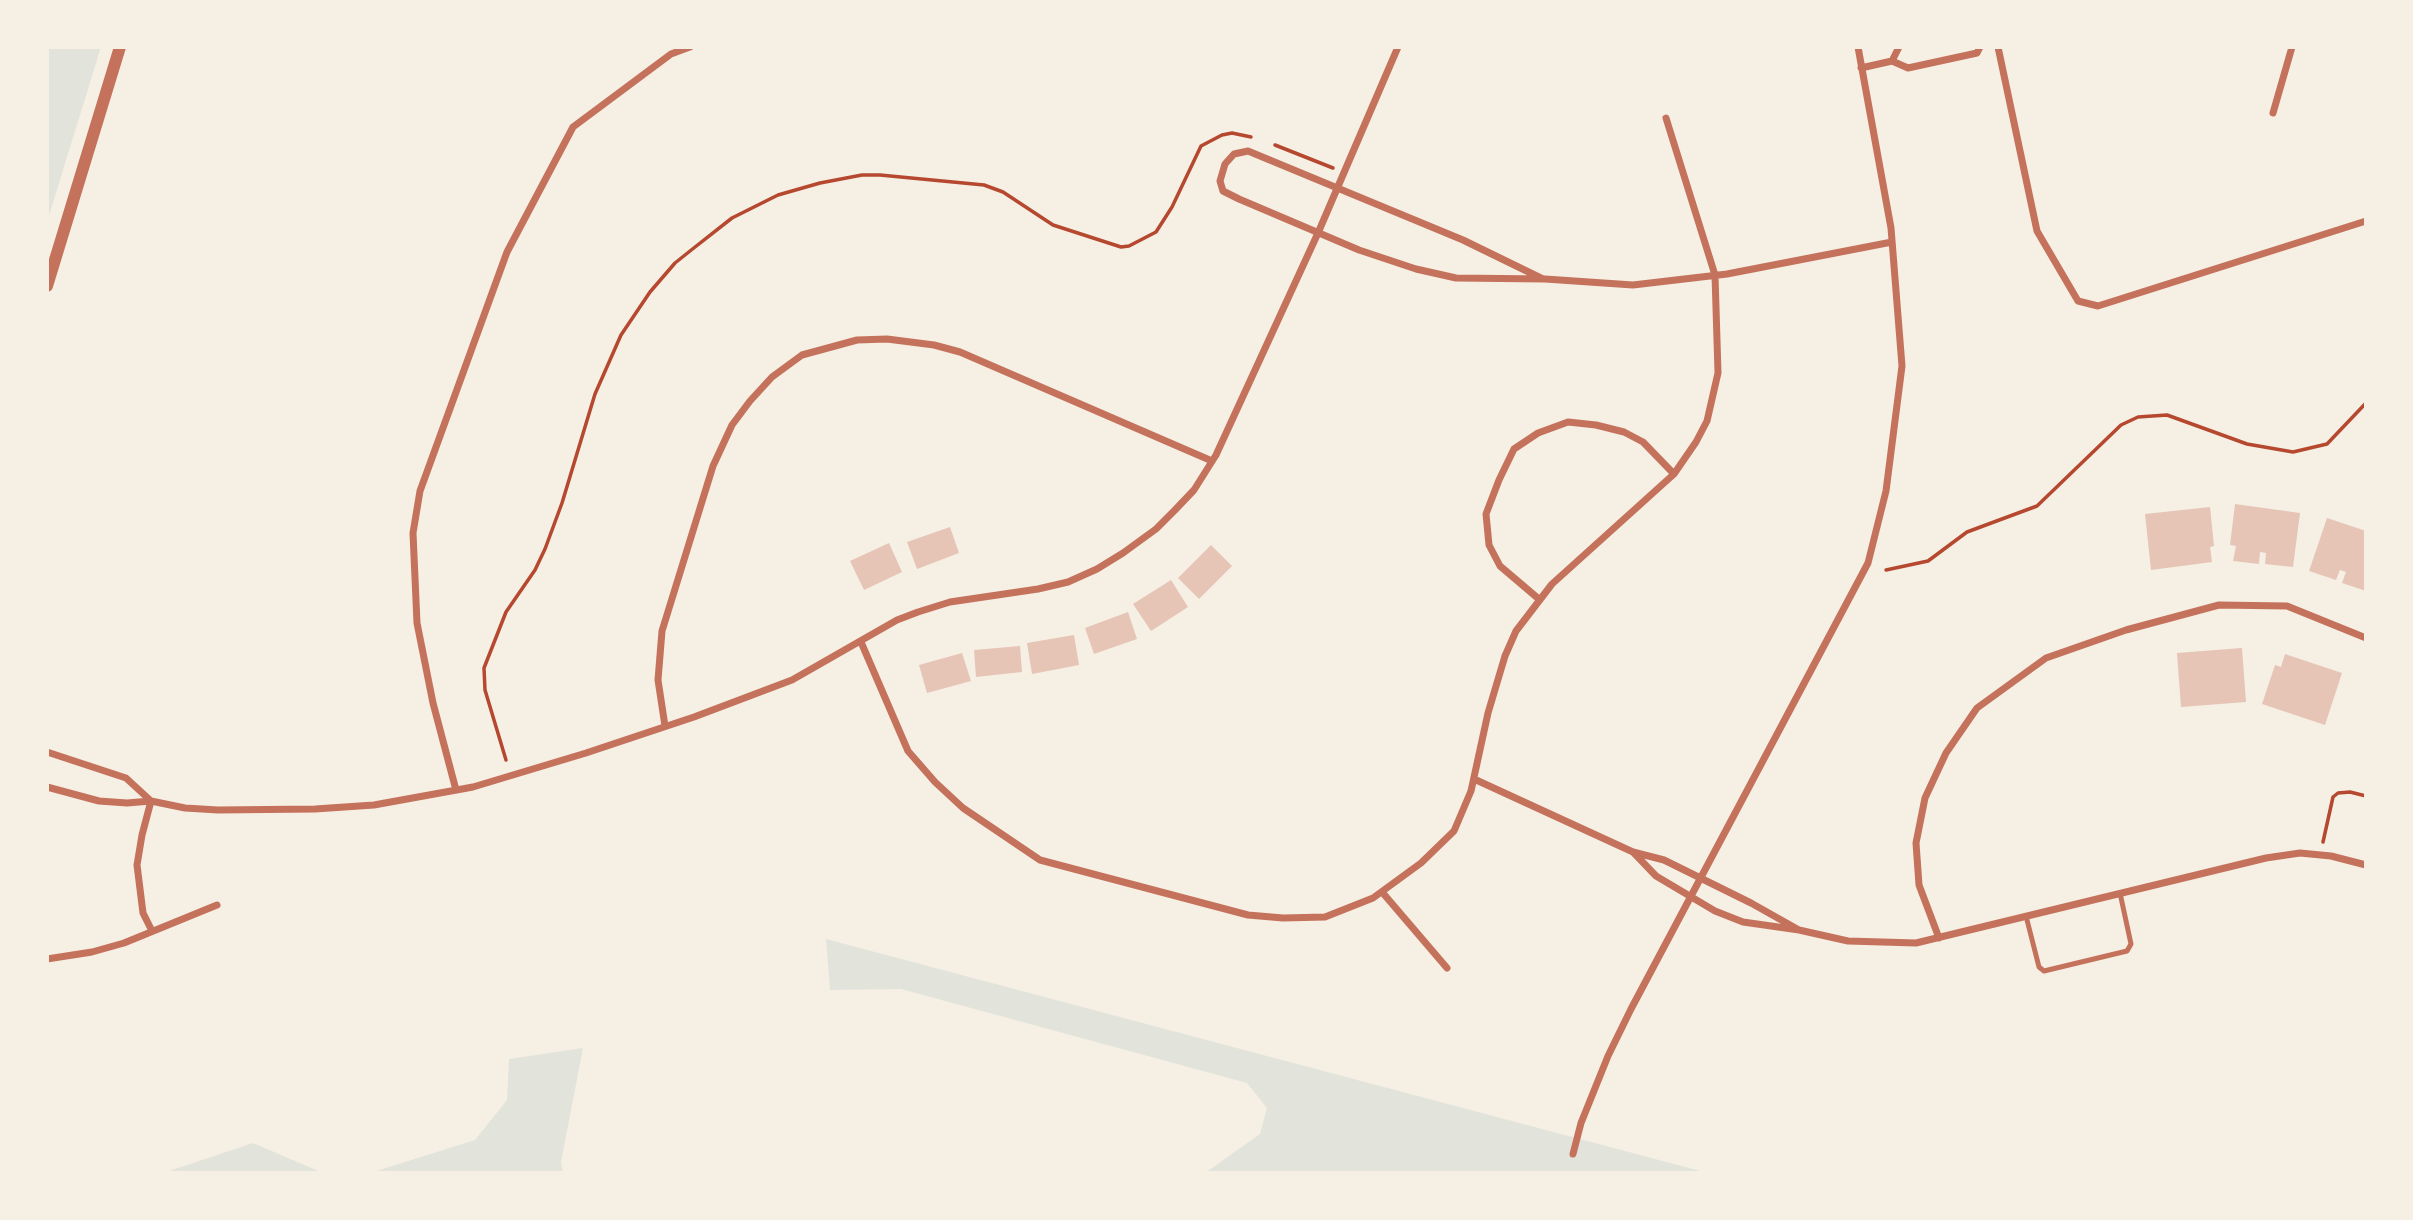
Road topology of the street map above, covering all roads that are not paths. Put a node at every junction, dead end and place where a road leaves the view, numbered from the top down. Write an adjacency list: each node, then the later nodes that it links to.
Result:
1 (120, 47): 19 (street)
2 (690, 47): 29 (street)
3 (1398, 47): 13 (street)
4 (1858, 47): 10 (street)
5 (1899, 47): 9 (street)
6 (1980, 47): 9 (street)
7 (1998, 47): 14 (street)
8 (2292, 47): 11 (street)
9 (1892, 61): 10 (street)
10 (1861, 68): 16 (street)
11 (2273, 113)
12 (1666, 118): 17 (street)
13 (1339, 187): 15 (street); 15 (street); 18 (street)
14 (2366, 221)
15 (1318, 233): 18 (street); 20 (street)
16 (1892, 242): 17 (street); 33 (street)
17 (1715, 275): 18 (street); 21 (street)
18 (1545, 279)
19 (47, 286)
20 (1212, 461): 24 (street); 25 (street)
21 (1674, 474): 22 (street); 22 (street)
22 (1540, 600): 27 (street)
23 (2366, 638): 41 (street)
24 (860, 642): 25 (street); 34 (street)
25 (665, 726): 29 (street)
26 (47, 752): 30 (street)
27 (1474, 779): 31 (street); 34 (street)
28 (47, 787): 30 (street)
29 (456, 790): 30 (street)
30 (151, 801): 40 (street)
31 (1633, 852): 33 (street); 36 (street)
32 (2366, 865): 35 (street)
33 (1701, 878): 36 (street); 39 (street)
34 (1382, 892): 43 (street)
35 (2120, 893): 38 (street); 38 (lane)
36 (1691, 898): 39 (street); 44 (street)
37 (218, 905): 40 (street)
38 (2026, 916): 41 (street)
39 (1799, 930): 41 (street)
40 (152, 931): 42 (street)
41 (1938, 938)
42 (47, 959)
43 (1447, 968)
44 (1573, 1154)

